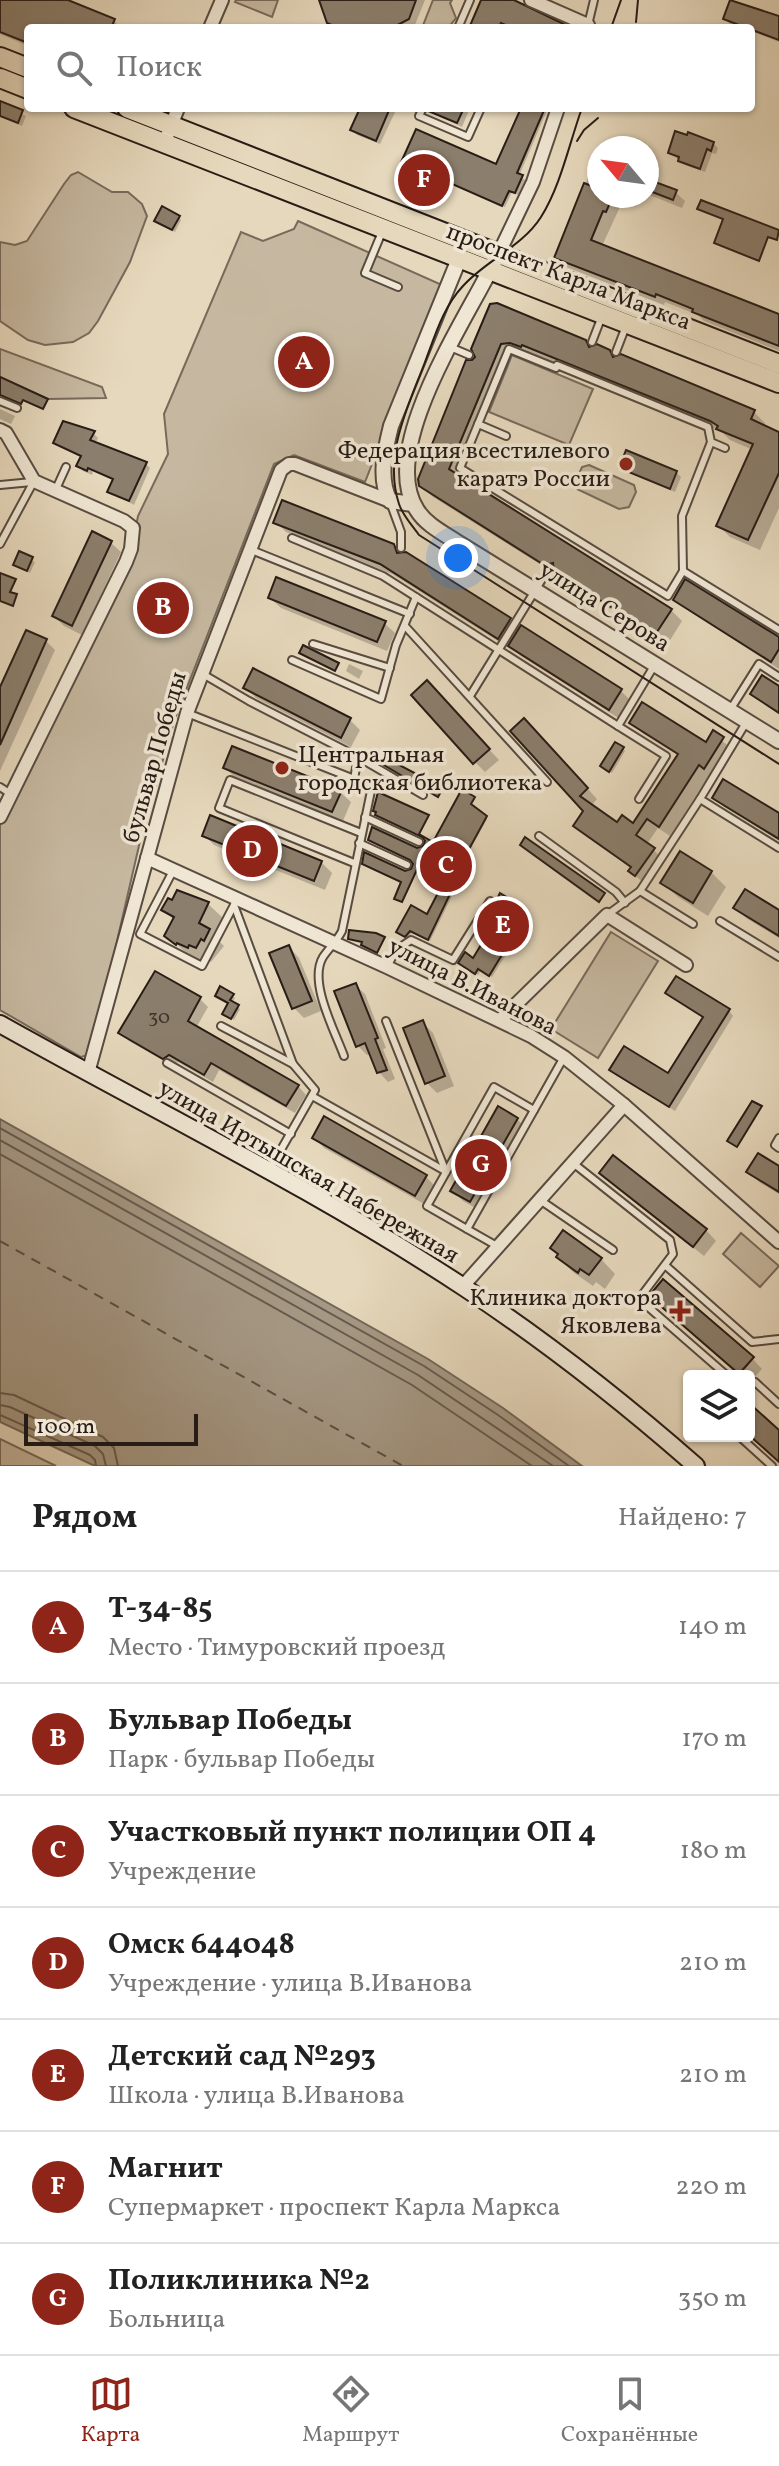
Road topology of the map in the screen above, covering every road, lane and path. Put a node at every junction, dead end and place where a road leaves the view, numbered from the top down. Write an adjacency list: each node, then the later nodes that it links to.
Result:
1 (470, 0): 6 (lane)
2 (531, 0): 7 (street)
3 (594, 0): 8 (lane)
4 (219, 1): 5 (street)
5 (211, 24)
6 (460, 24)
7 (584, 24)
8 (588, 24)
9 (0, 57): 10 (main road)
10 (24, 66)
11 (0, 78): 12 (main road)
12 (24, 87)
13 (84, 112): 19 (main road, проспект Карла Маркса)
14 (148, 112): 18 (main road, проспект Карла Маркса)
15 (421, 112): 16 (lane)
16 (479, 112)
17 (557, 112): 22 (street)
18 (175, 117): 19 (street); 22 (main road, проспект Карла Маркса)
19 (164, 144): 20 (main road, проспект Карла Маркса)
20 (383, 230): 21 (main road, проспект Карла Маркса); 23 (lane)
21 (459, 259): 22 (main road, проспект Карла Маркса); 45 (street)
22 (494, 263): 24 (main road, проспект Карла Маркса); 25 (main road, проспект Карла Маркса); 27 (street)
23 (398, 287)
24 (603, 313): 25 (main road, проспект Карла Маркса); 26 (lane)
25 (631, 314): 28 (lane); 30 (main road, проспект Карла Маркса); 33 (main road, проспект Карла Маркса)
26 (592, 342)
27 (447, 346): 29 (lane); 46 (street)
28 (616, 352)
29 (469, 355)
30 (779, 364)
31 (492, 365): 32 (lane)
32 (501, 369): 36 (lane); 39 (lane)
33 (779, 383)
34 (0, 401): 35 (lane)
35 (17, 408)
36 (478, 424): 38 (lane); 47 (lane)
37 (0, 430): 42 (street)
38 (506, 436)
39 (711, 442): 40 (lane); 54 (lane)
40 (725, 448)
41 (66, 467): 44 (lane)
42 (34, 481): 43 (lane); 44 (street); 50 (lane)
43 (0, 485)
44 (55, 491): 77 (street)
45 (390, 501): 46 (street); 51 (lane); 52 (street, бульвар Победы)
46 (413, 504): 55 (street, улица Серова)
47 (569, 535): 49 (lane); 54 (lane)
48 (292, 538): 56 (lane)
49 (565, 543)
50 (0, 544)
51 (401, 548)
52 (249, 549): 57 (lane); 66 (street, бульвар Победы)
53 (549, 568): 55 (lane)
54 (683, 571): 59 (lane)
55 (536, 589): 61 (lane); 63 (street, улица Серова)
56 (416, 597): 57 (lane); 61 (lane)
57 (410, 614): 58 (lane)
58 (405, 626): 65 (lane); 68 (lane)
59 (779, 630)
60 (313, 644): 65 (lane)
61 (499, 650): 68 (lane); 72 (lane)
62 (292, 660): 65 (lane)
63 (655, 662): 69 (street, улица Серова); 72 (lane)
64 (779, 664): 67 (lane)
65 (390, 668)
66 (201, 673): 70 (street, бульвар Победы); 74 (lane)
67 (776, 675): 69 (lane)
68 (470, 696): 76 (lane)
69 (730, 710): 71 (street, улица Серова)
70 (187, 713): 75 (lane); 88 (street, бульвар Победы)
71 (747, 721): 73 (street, улица Серова); 80 (lane)
72 (618, 726): 79 (lane)
73 (779, 741)
74 (358, 757): 75 (lane); 78 (lane)
75 (354, 779): 82 (lane)
76 (547, 782)
77 (6, 790): 81 (street)
78 (423, 795)
79 (639, 799)
80 (700, 799): 87 (lane); 92 (lane)
81 (0, 817)
82 (365, 817): 83 (lane); 85 (lane)
83 (361, 833): 86 (lane); 89 (lane)
84 (539, 836): 95 (lane)
85 (419, 842)
86 (359, 843): 89 (lane); 90 (lane)
87 (779, 848)
88 (147, 858): 91 (street, улица В.Иванова); 111 (street, бульвар Победы)
89 (354, 863): 99 (lane)
90 (407, 865)
91 (174, 869): 94 (street, улица В.Иванова); 94 (lane)
92 (640, 891): 95 (lane); 98 (lane)
93 (490, 901): 102 (lane)
94 (236, 902): 99 (street, улица В.Иванова); 110 (lane)
95 (625, 903): 96 (lane)
96 (607, 915): 101 (street); 103 (street)
97 (720, 921): 100 (lane)
98 (693, 924)
99 (336, 943): 102 (street, улица В.Иванова); 107 (lane)
100 (779, 957)
101 (686, 965)
102 (387, 967): 103 (street, улица В.Иванова)
103 (500, 1020): 108 (street, улица В.Иванова)
104 (386, 1021): 120 (lane)
105 (0, 1024): 111 (main road, улица Иртышская Набережная)
106 (221, 1026): 110 (lane)
107 (344, 1056)
108 (564, 1057): 113 (street, улица В.Иванова); 114 (lane)
109 (167, 1063): 115 (lane)
110 (293, 1064): 112 (lane)
111 (88, 1073): 119 (main road, улица Иртышская Набережная)
112 (312, 1096): 115 (lane); 120 (lane)
113 (624, 1105): 118 (street); 123 (street, улица В.Иванова)
114 (534, 1110): 120 (lane); 122 (lane)
115 (291, 1134): 119 (lane)
116 (779, 1138): 117 (lane)
117 (779, 1148)
118 (573, 1163): 121 (street); 126 (lane)
119 (269, 1172): 127 (main road, улица Иртышская Набережная)
120 (446, 1172): 122 (lane)
121 (540, 1200): 124 (street); 125 (lane)
122 (467, 1229): 124 (lane)
123 (779, 1242)
124 (498, 1246): 127 (street)
125 (613, 1250)
126 (666, 1266): 128 (lane); 129 (lane)
127 (463, 1286): 133 (main road, улица Иртышская Набережная)
128 (779, 1339)
129 (721, 1370)
130 (755, 1382): 131 (lane)
131 (779, 1404)
132 (746, 1442): 134 (lane)
133 (696, 1466)
134 (772, 1466)

